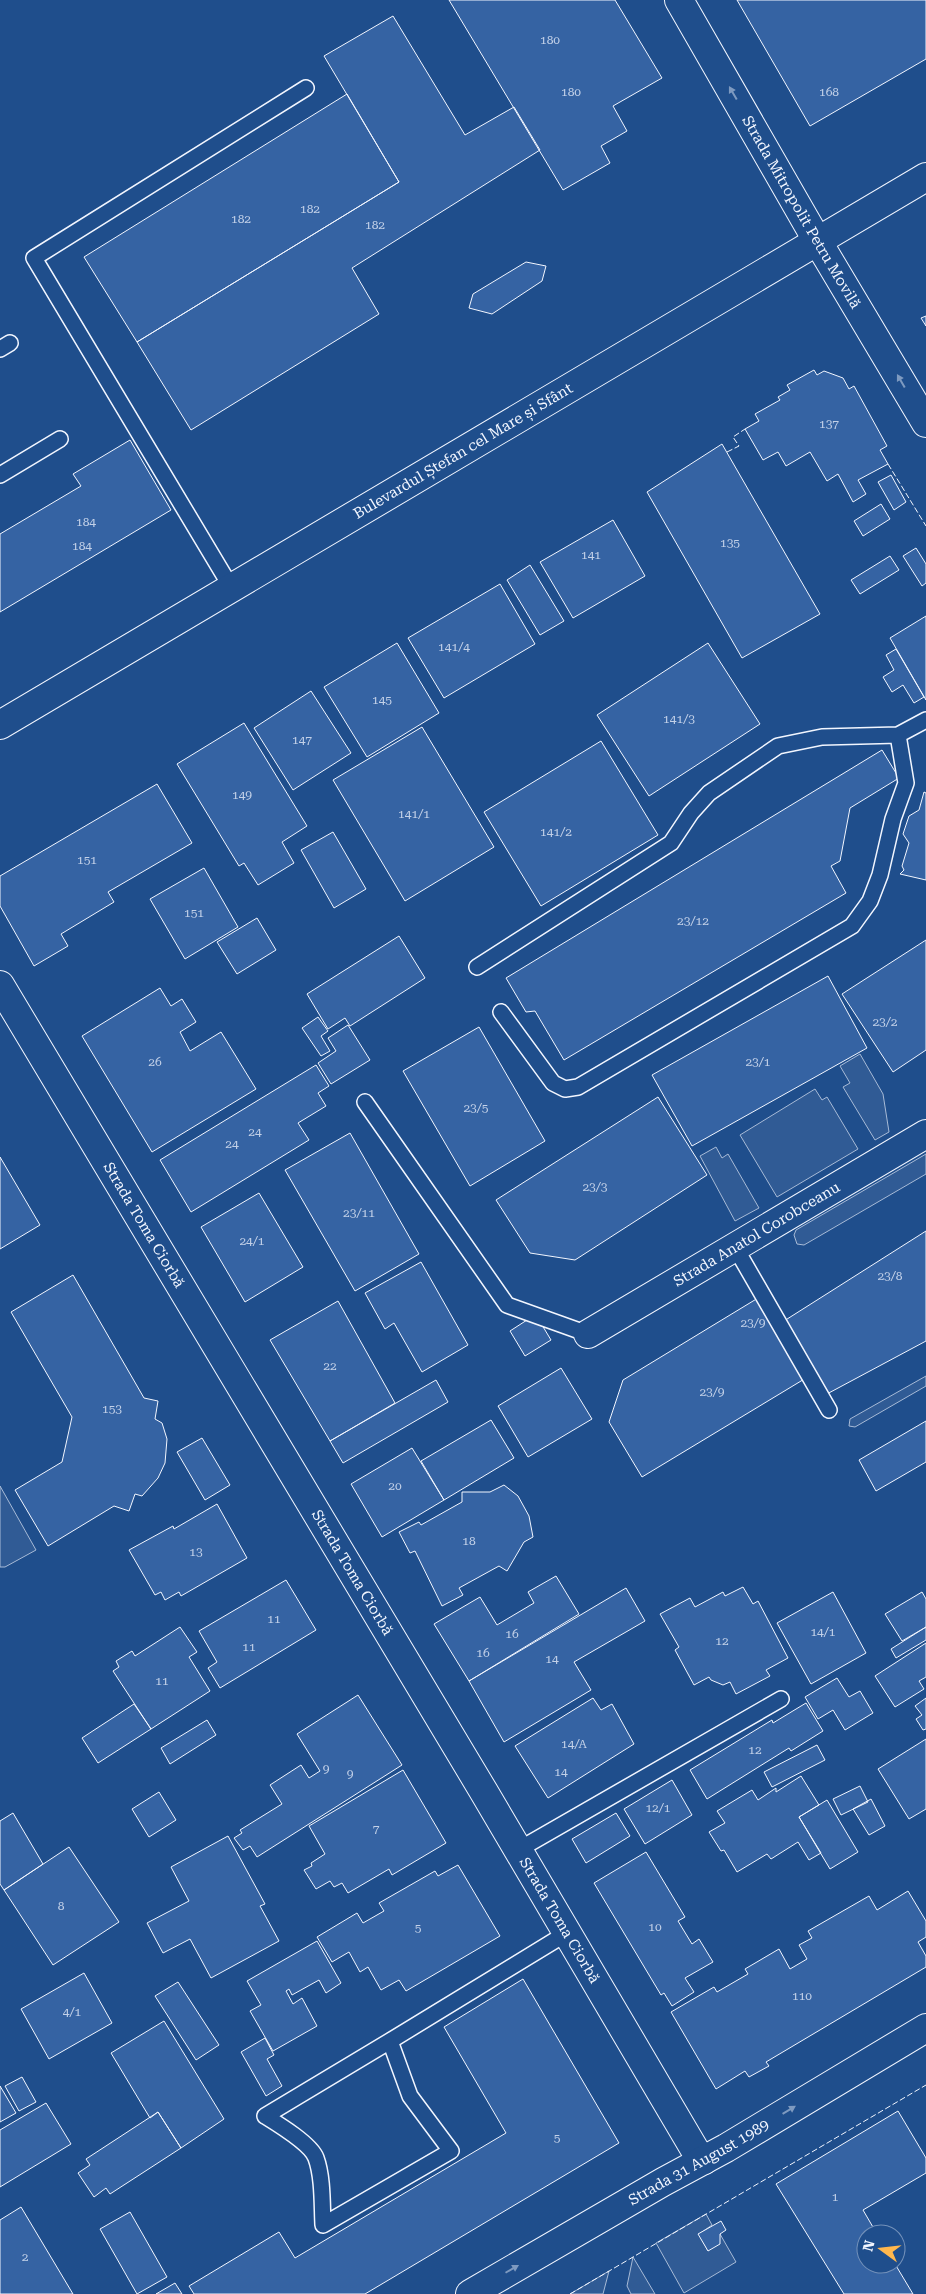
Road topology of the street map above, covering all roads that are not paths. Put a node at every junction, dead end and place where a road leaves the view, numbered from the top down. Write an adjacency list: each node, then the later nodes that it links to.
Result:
1 (679, 0): 4 (street, Strada Mitropolit Petru Movilă, one-way to 1)
2 (306, 88): 8 (lane)
3 (926, 177): 4 (street, Bulevardul Ștefan cel Mare și Sfânt)
4 (818, 242): 5 (street, Strada Mitropolit Petru Movilă, one-way to 4); 8 (street, Bulevardul Ștefan cel Mare și Sfânt)
5 (926, 423)
6 (60, 438): 7 (lane)
7 (0, 475)
8 (231, 587): 10 (street, Bulevardul Ștefan cel Mare și Sfânt)
9 (926, 720): 11 (lane)
10 (0, 725)
11 (898, 735): 12 (lane); 14 (lane)
12 (477, 967)
13 (0, 985): 21 (street, Strada Toma Ciorbă)
14 (501, 1012)
15 (365, 1102): 18 (lane)
16 (926, 1134): 17 (street, Strada Anatol Corobceanu)
17 (735, 1247): 18 (street, Strada Anatol Corobceanu); 19 (lane)
18 (588, 1334)
19 (829, 1410)
20 (781, 1699): 21 (lane)
21 (518, 1850): 22 (street, Strada Toma Ciorbă)
22 (567, 1933): 24 (lane); 25 (street, Strada Toma Ciorbă)
23 (926, 2028): 25 (street, Strada 31 August 1989, one-way to 23)
24 (390, 2041): 24 (lane)
25 (704, 2160): 26 (street, Strada 31 August 1989, one-way to 25)
26 (470, 2294)

